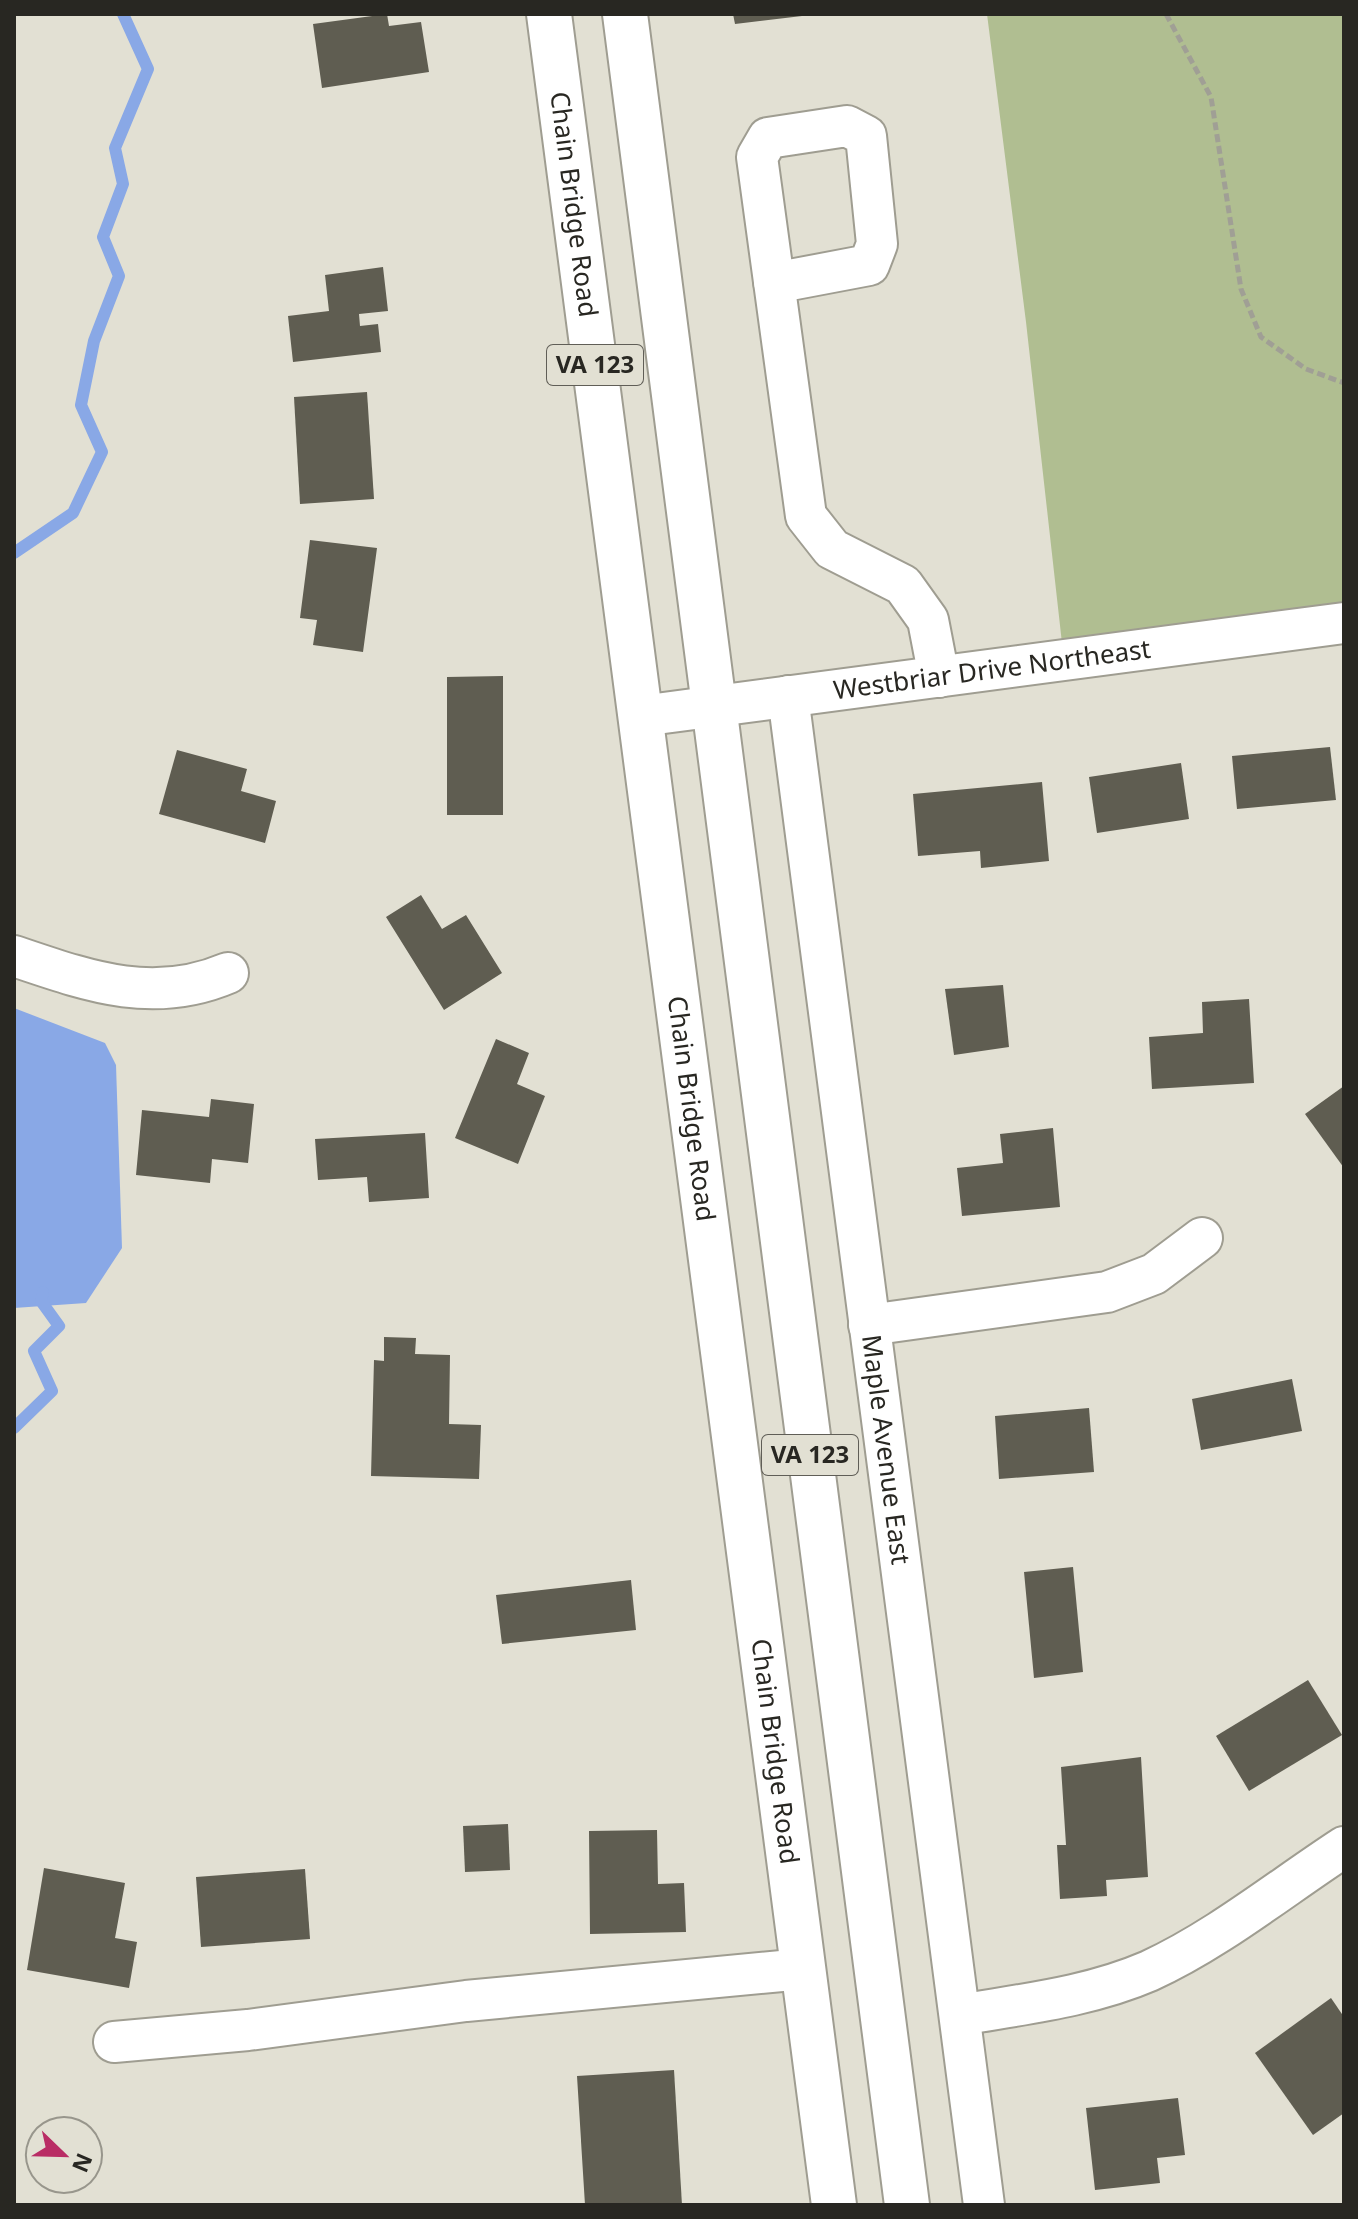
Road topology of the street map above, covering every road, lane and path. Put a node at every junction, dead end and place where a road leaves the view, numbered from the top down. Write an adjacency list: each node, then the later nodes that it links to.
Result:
1 (549, 14): 10 (main road, Chain Bridge Road / VA 123)
2 (625, 14): 9 (main road, VA 123)
3 (1166, 14): 5 (path)
4 (774, 283): 7 (street)
5 (1344, 383)
6 (1344, 623): 7 (street, Westbriar Drive Northeast)
7 (939, 677): 8 (street, Westbriar Drive Northeast)
8 (788, 696): 9 (street, Westbriar Drive Northeast); 14 (street, Maple Avenue East)
9 (714, 706): 10 (street, Westbriar Drive Northeast); 20 (main road, VA 123)
10 (641, 716): 16 (main road, Chain Bridge Road / VA 123)
11 (14, 956): 12 (street)
12 (228, 973)
13 (1202, 1238): 14 (street)
14 (869, 1325): 17 (street, Maple Avenue East)
15 (1344, 1847): 17 (street)
16 (803, 1969): 18 (street); 19 (main road, Chain Bridge Road / VA 123)
17 (960, 2015): 21 (street, Maple Avenue East)
18 (114, 2042)
19 (834, 2205)
20 (907, 2205)
21 (984, 2205)

